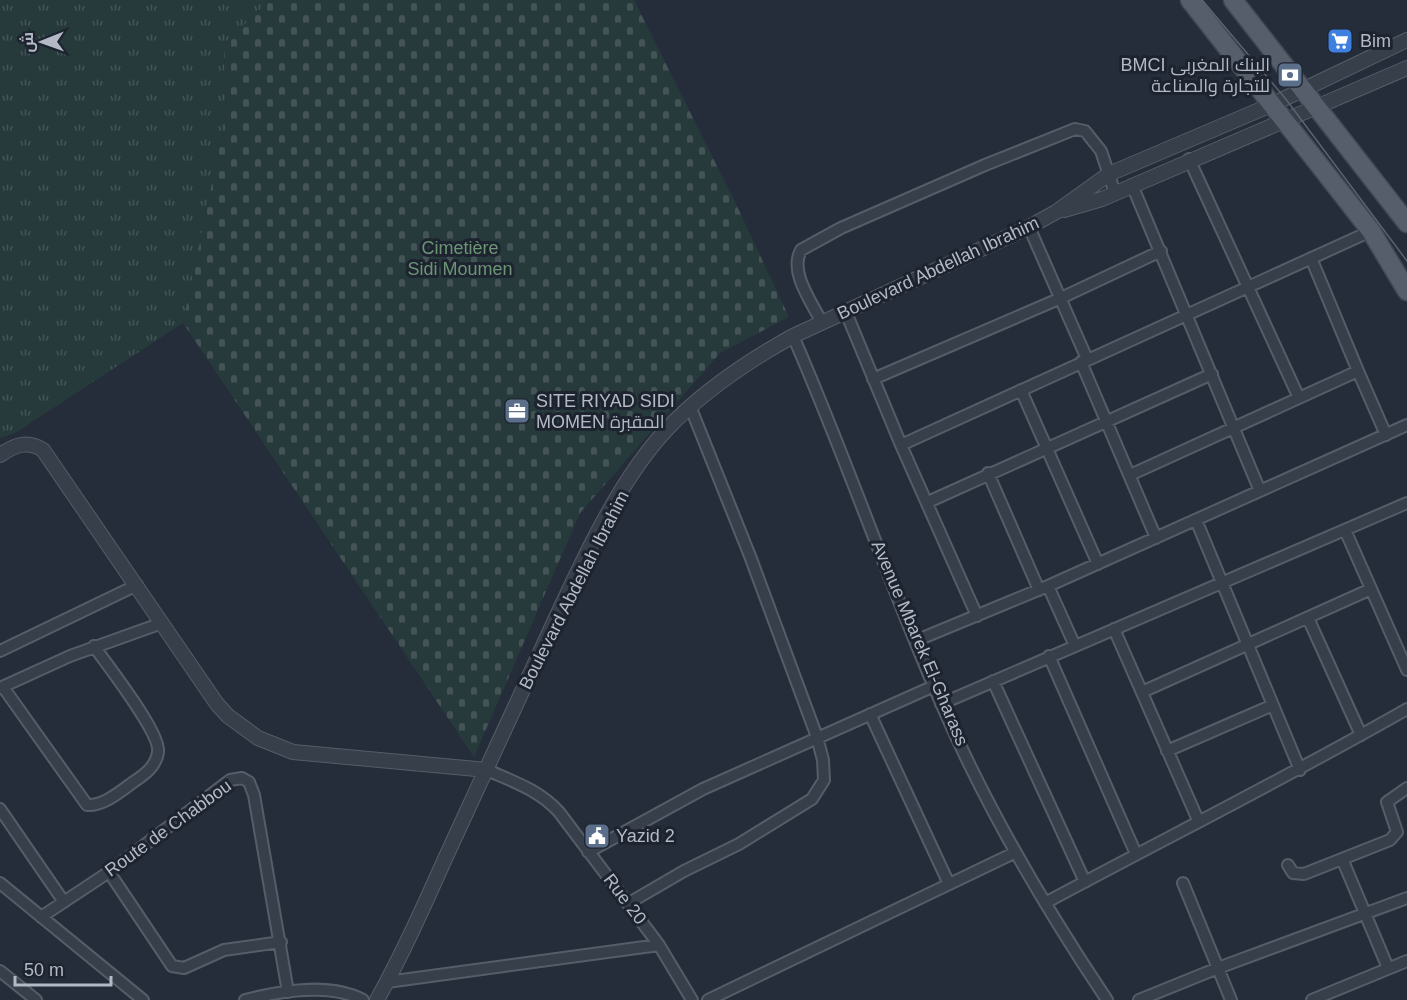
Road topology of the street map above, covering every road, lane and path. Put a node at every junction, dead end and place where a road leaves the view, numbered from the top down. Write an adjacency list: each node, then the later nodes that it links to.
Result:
1 (1190, 0): 6 (main road)
2 (1233, 0): 5 (main road)
3 (1407, 40): 5 (street, Boulevard Abdellah Ibrahim)
4 (1407, 68): 7 (street, Boulevard Abdellah Ibrahim)
5 (1302, 88): 6 (street, Boulevard Abdellah Ibrahim); 7 (main road)
6 (1271, 105): 8 (main road); 10 (street, Boulevard Abdellah Ibrahim)
7 (1317, 108): 8 (street, Boulevard Abdellah Ibrahim); 14 (main road)
8 (1283, 120): 9 (street, Boulevard Abdellah Ibrahim); 16 (main road)
9 (1189, 159): 11 (street, Boulevard Abdellah Ibrahim); 19 (street)
10 (1109, 174): 12 (street); 13 (street, Boulevard Abdellah Ibrahim); 24 (street)
11 (1132, 185): 12 (street, Boulevard Abdellah Ibrahim); 17 (street)
12 (1115, 193): 13 (street, Boulevard Abdellah Ibrahim)
13 (1056, 212): 15 (street, Boulevard Abdellah Ibrahim)
14 (1407, 223)
15 (1029, 227): 21 (street); 22 (street, Boulevard Abdellah Ibrahim)
16 (1371, 231): 18 (street); 20 (main road)
17 (1161, 251): 21 (street); 23 (street)
18 (1311, 258): 19 (street); 27 (street)
19 (1249, 286): 23 (street); 31 (street)
20 (1407, 291)
21 (1061, 298): 26 (street); 29 (street)
22 (845, 310): 24 (street, Boulevard Abdellah Ibrahim); 29 (street)
23 (1187, 314): 26 (street); 28 (street)
24 (821, 321): 25 (street, Boulevard Abdellah Ibrahim)
25 (793, 336): 32 (street, Boulevard Abdellah Ibrahim); 57 (street, Avenue Mbarek El-Gharass)
26 (1084, 360): 30 (street); 33 (street)
27 (1358, 371): 31 (street); 36 (street)
28 (1212, 374): 33 (street); 35 (street)
29 (873, 379): 37 (street)
30 (1021, 390): 37 (street); 38 (street)
31 (1299, 398): 35 (street)
32 (690, 406): 73 (street); 75 (street, Boulevard Abdellah Ibrahim)
33 (1106, 419): 38 (street); 41 (street)
34 (1407, 424): 36 (street)
35 (1235, 429): 41 (street); 42 (street)
36 (1386, 435): 42 (street)
37 (901, 445): 43 (street)
38 (1046, 447): 40 (street); 48 (street)
39 (0, 455): 50 (street)
40 (988, 473): 43 (street); 51 (street)
41 (1130, 475): 47 (street)
42 (1260, 491): 45 (street)
43 (928, 502): 53 (street)
44 (1407, 504): 46 (street)
45 (1196, 520): 47 (street); 49 (street)
46 (1345, 530): 49 (street); 52 (street)
47 (1156, 538): 48 (street)
48 (1098, 564): 51 (street)
49 (1221, 583): 56 (street); 58 (street)
50 (137, 585): 55 (street); 61 (street)
51 (1043, 588): 53 (street); 60 (street)
52 (1371, 589): 54 (street); 63 (street)
53 (977, 616): 57 (street)
54 (1308, 618): 58 (street); 72 (street)
55 (162, 623): 59 (street); 75 (street)
56 (1114, 629): 60 (street); 67 (street)
57 (915, 642): 65 (street, Avenue Mbarek El-Gharass)
58 (1248, 645): 67 (street); 69 (street)
59 (94, 646): 66 (street); 66 (street)
60 (1075, 646): 62 (street)
61 (0, 651)
62 (1049, 656): 64 (street); 82 (street)
63 (1407, 670)
64 (993, 681): 68 (street); 86 (street)
65 (934, 686): 68 (street, Avenue Mbarek El-Gharass); 71 (street)
66 (2, 687)
67 (1142, 692): 74 (street)
68 (941, 704): 81 (street, Avenue Mbarek El-Gharass)
69 (1274, 705): 74 (street); 76 (street)
70 (1407, 709): 72 (street)
71 (870, 714): 73 (street); 89 (street)
72 (1361, 735): 76 (street)
73 (817, 737): 80 (street); 92 (street)
74 (1167, 751): 79 (street)
75 (487, 770): 80 (street, Rue 20); 102 (street, Boulevard Abdellah Ibrahim)
76 (1300, 770): 79 (street)
77 (1407, 788): 83 (street)
78 (0, 809): 91 (street)
79 (1198, 820): 82 (street)
80 (588, 852): 92 (street, Rue 20)
81 (1014, 853): 89 (street); 93 (street, Avenue Mbarek El-Gharass)
82 (1136, 854): 86 (street)
83 (1343, 861): 84 (street); 94 (street)
84 (1288, 865)
85 (109, 872): 91 (street, Route de Chabbou); 96 (street); 96 (street, Route de Chabbou)
86 (1085, 882): 93 (street)
87 (0, 883): 95 (street)
88 (1183, 883): 99 (street)
89 (949, 884): 110 (street)
90 (1407, 898): 94 (street)
91 (64, 902): 95 (street, Route de Chabbou)
92 (629, 903): 97 (street, Rue 20)
93 (1045, 903): 111 (street, Avenue Mbarek El-Gharass)
94 (1366, 915): 99 (street); 100 (street)
95 (41, 917): 105 (street)
96 (281, 942): 103 (street, Route de Chabbou)
97 (659, 945): 102 (street); 109 (street, Rue 20)
98 (1407, 961): 100 (street)
99 (1218, 968): 112 (street); 113 (street)
100 (1388, 968): 114 (street)
101 (0, 971): 104 (street)
102 (387, 982): 108 (street, Boulevard Abdellah Ibrahim)
103 (288, 992): 106 (street); 107 (street)
104 (36, 1000)
105 (143, 1000)
106 (245, 1000)
107 (363, 1000)
108 (377, 1000)
109 (692, 1000)
110 (708, 1000)
111 (1107, 1000)
112 (1139, 1000)
113 (1231, 1000)
114 (1312, 1000)

